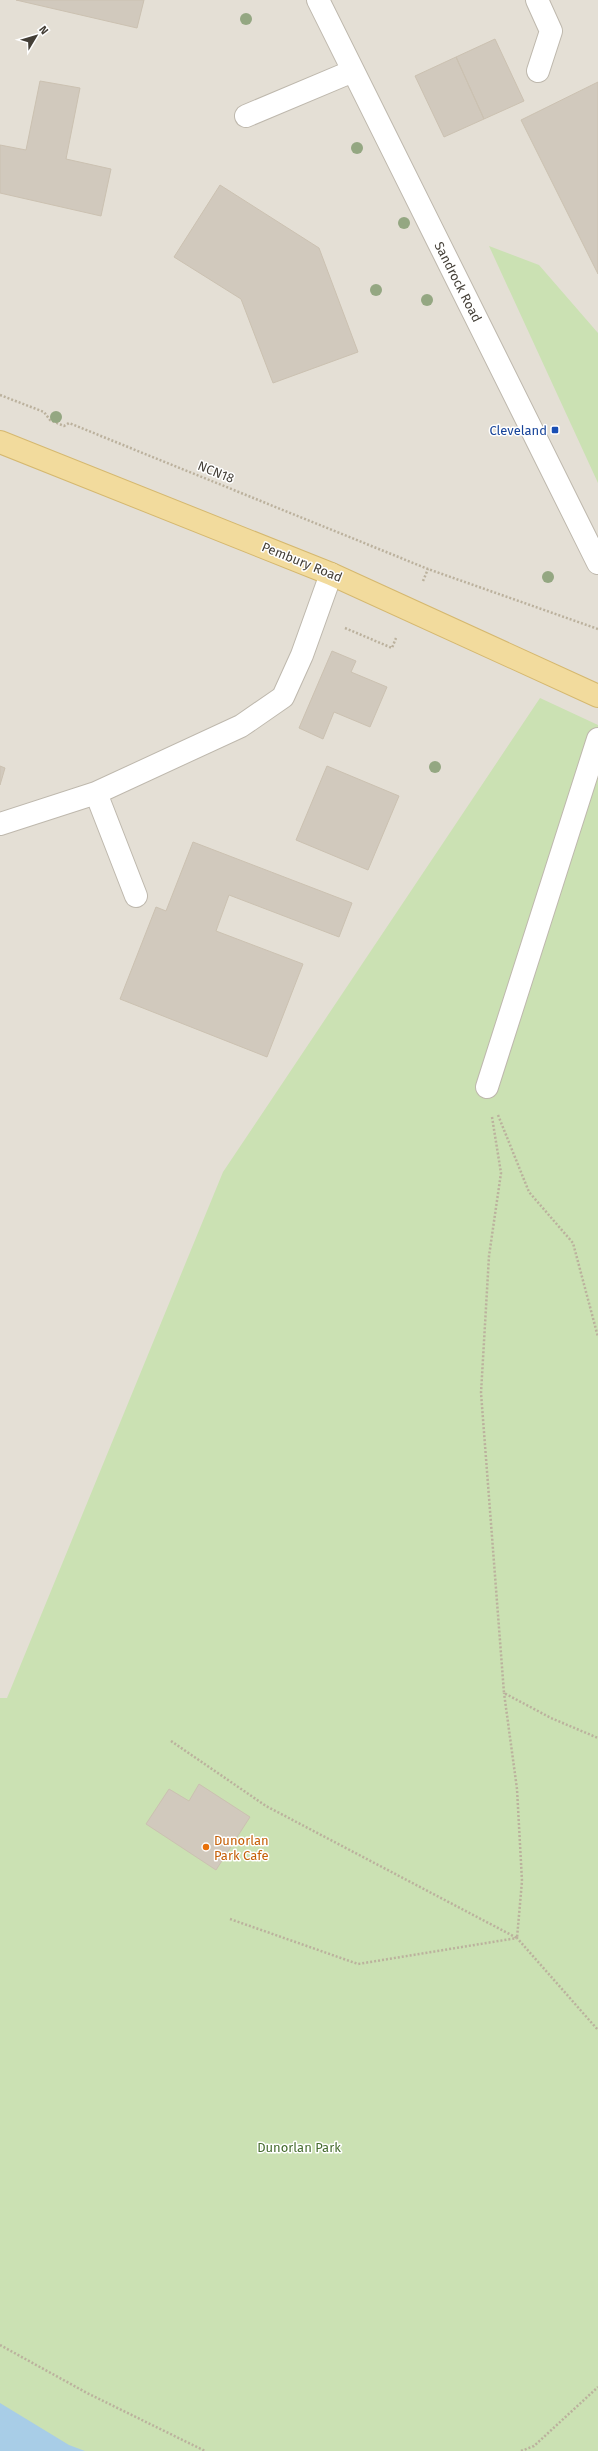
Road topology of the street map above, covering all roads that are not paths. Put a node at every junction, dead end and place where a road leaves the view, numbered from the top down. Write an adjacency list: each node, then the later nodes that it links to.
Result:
1 (318, 0): 3 (street, Sandrock Road)
2 (537, 0): 4 (street)
3 (353, 71): 5 (street); 7 (street, Sandrock Road)
4 (538, 71)
5 (246, 116)
6 (0, 442): 8 (main road, Pembury Road)
7 (598, 563)
8 (331, 574): 9 (main road, Pembury Road); 11 (street)
9 (598, 696)
10 (598, 739): 14 (street)
11 (96, 793): 12 (street); 13 (street)
12 (0, 824)
13 (136, 896)
14 (487, 1087)

